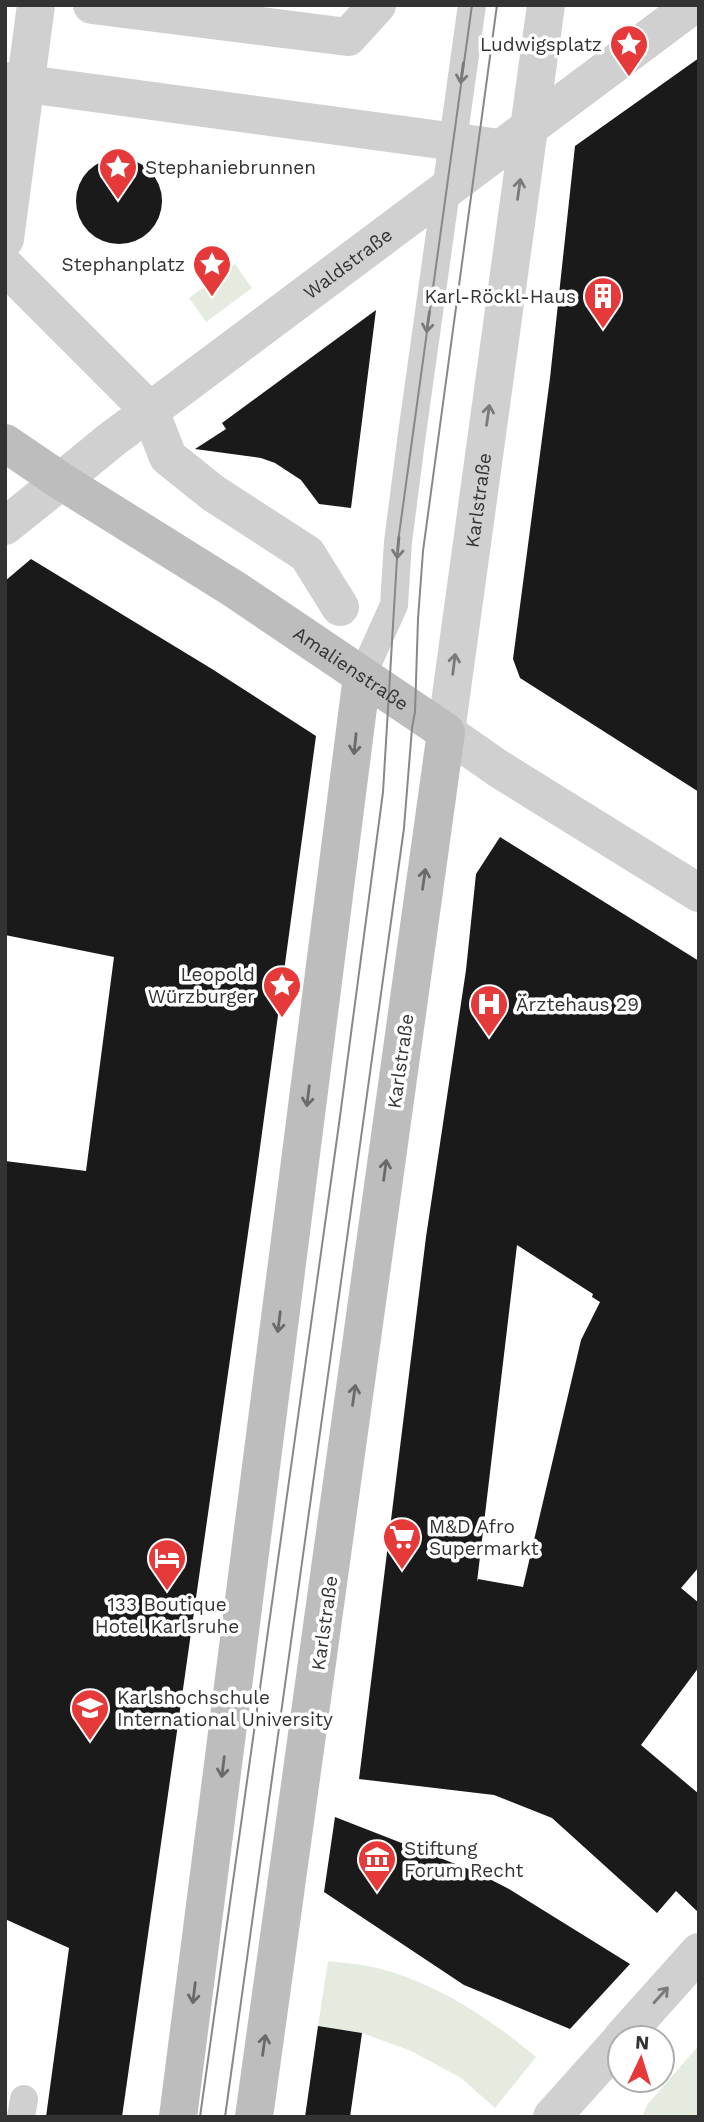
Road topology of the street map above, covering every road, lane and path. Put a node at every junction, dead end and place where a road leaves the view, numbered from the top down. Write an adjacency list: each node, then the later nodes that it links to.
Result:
1 (36, 5): 7 (street)
2 (92, 5): 3 (street)
3 (377, 5)
4 (472, 5): 9 (lane, one-way to 9)
5 (546, 5): 8 (street, Karlstraße)
6 (693, 5): 8 (street, Waldstraße)
7 (15, 82): 9 (street); 11 (street)
8 (514, 138): 9 (street); 10 (street, Waldstraße); 19 (street, Karlstraße, one-way to 8)
9 (454, 142): 10 (lane)
10 (447, 190): 13 (street, Waldstraße); 18 (lane, one-way to 18)
11 (5, 239)
12 (5, 266): 13 (street)
13 (150, 411): 15 (street, Waldstraße); 17 (street)
14 (5, 443): 15 (main road, Amalienstraße)
15 (61, 481): 16 (street, Waldstraße); 18 (main road, Amalienstraße)
16 (5, 526)
17 (340, 607)
18 (362, 676): 19 (main road, Amalienstraße); 24 (main road, one-way to 24)
19 (446, 732): 20 (street, Amalienstraße); 25 (main road, Karlstraße, one-way to 19)
20 (699, 893)
21 (699, 1952): 22 (street, one-way to 21)
22 (634, 2024)
23 (606, 2056): 26 (street)
24 (178, 2117)
25 (254, 2117)
26 (552, 2117)

